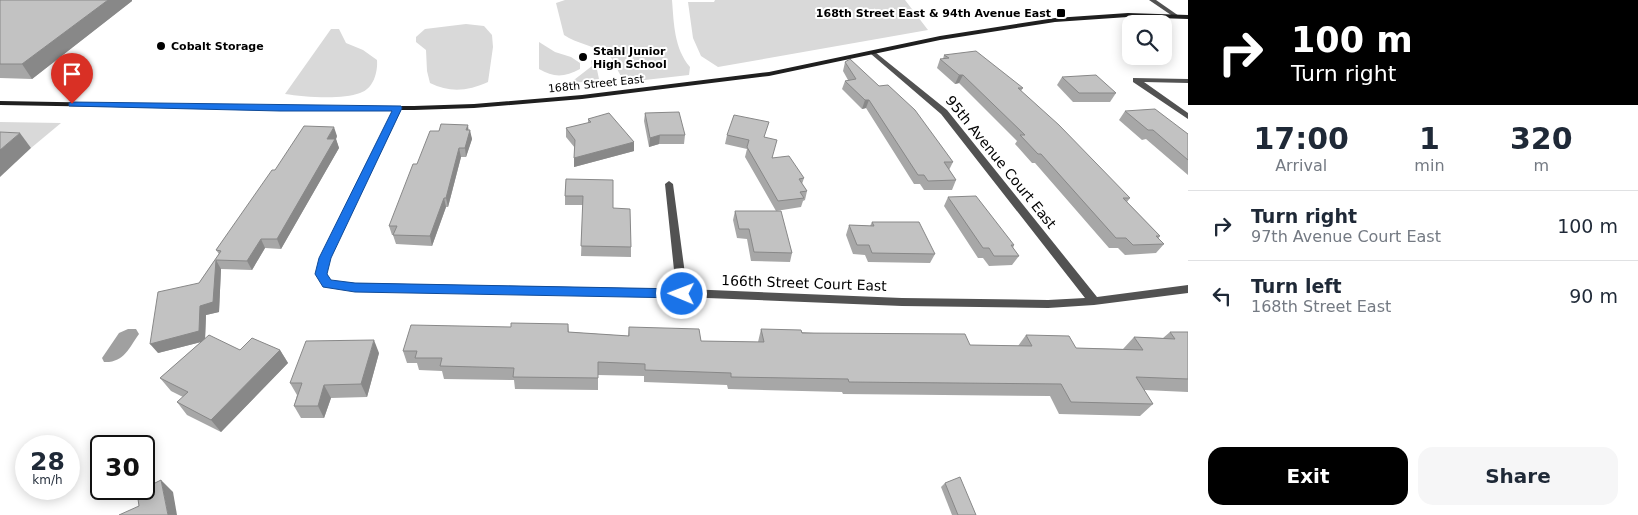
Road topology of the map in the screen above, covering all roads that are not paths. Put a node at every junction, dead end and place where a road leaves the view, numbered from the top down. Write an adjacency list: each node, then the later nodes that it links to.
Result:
1 (1152, 0): 2 (street)
2 (1176, 16): 3 (street, 168th Street East); 4 (street, 168th Street East)
3 (1188, 17)
4 (873, 53): 7 (street, 168th Street East); 12 (street, 95th Avenue Court East)
5 (1188, 81): 8 (street)
6 (0, 103): 7 (street, 168th Street East)
7 (398, 108): 11 (street, 166th Street Court East)
8 (1188, 117)
9 (669, 184): 11 (street)
10 (1188, 289): 12 (street, 166th Street Court East)
11 (682, 294): 12 (street, 166th Street Court East)
12 (1094, 302)

